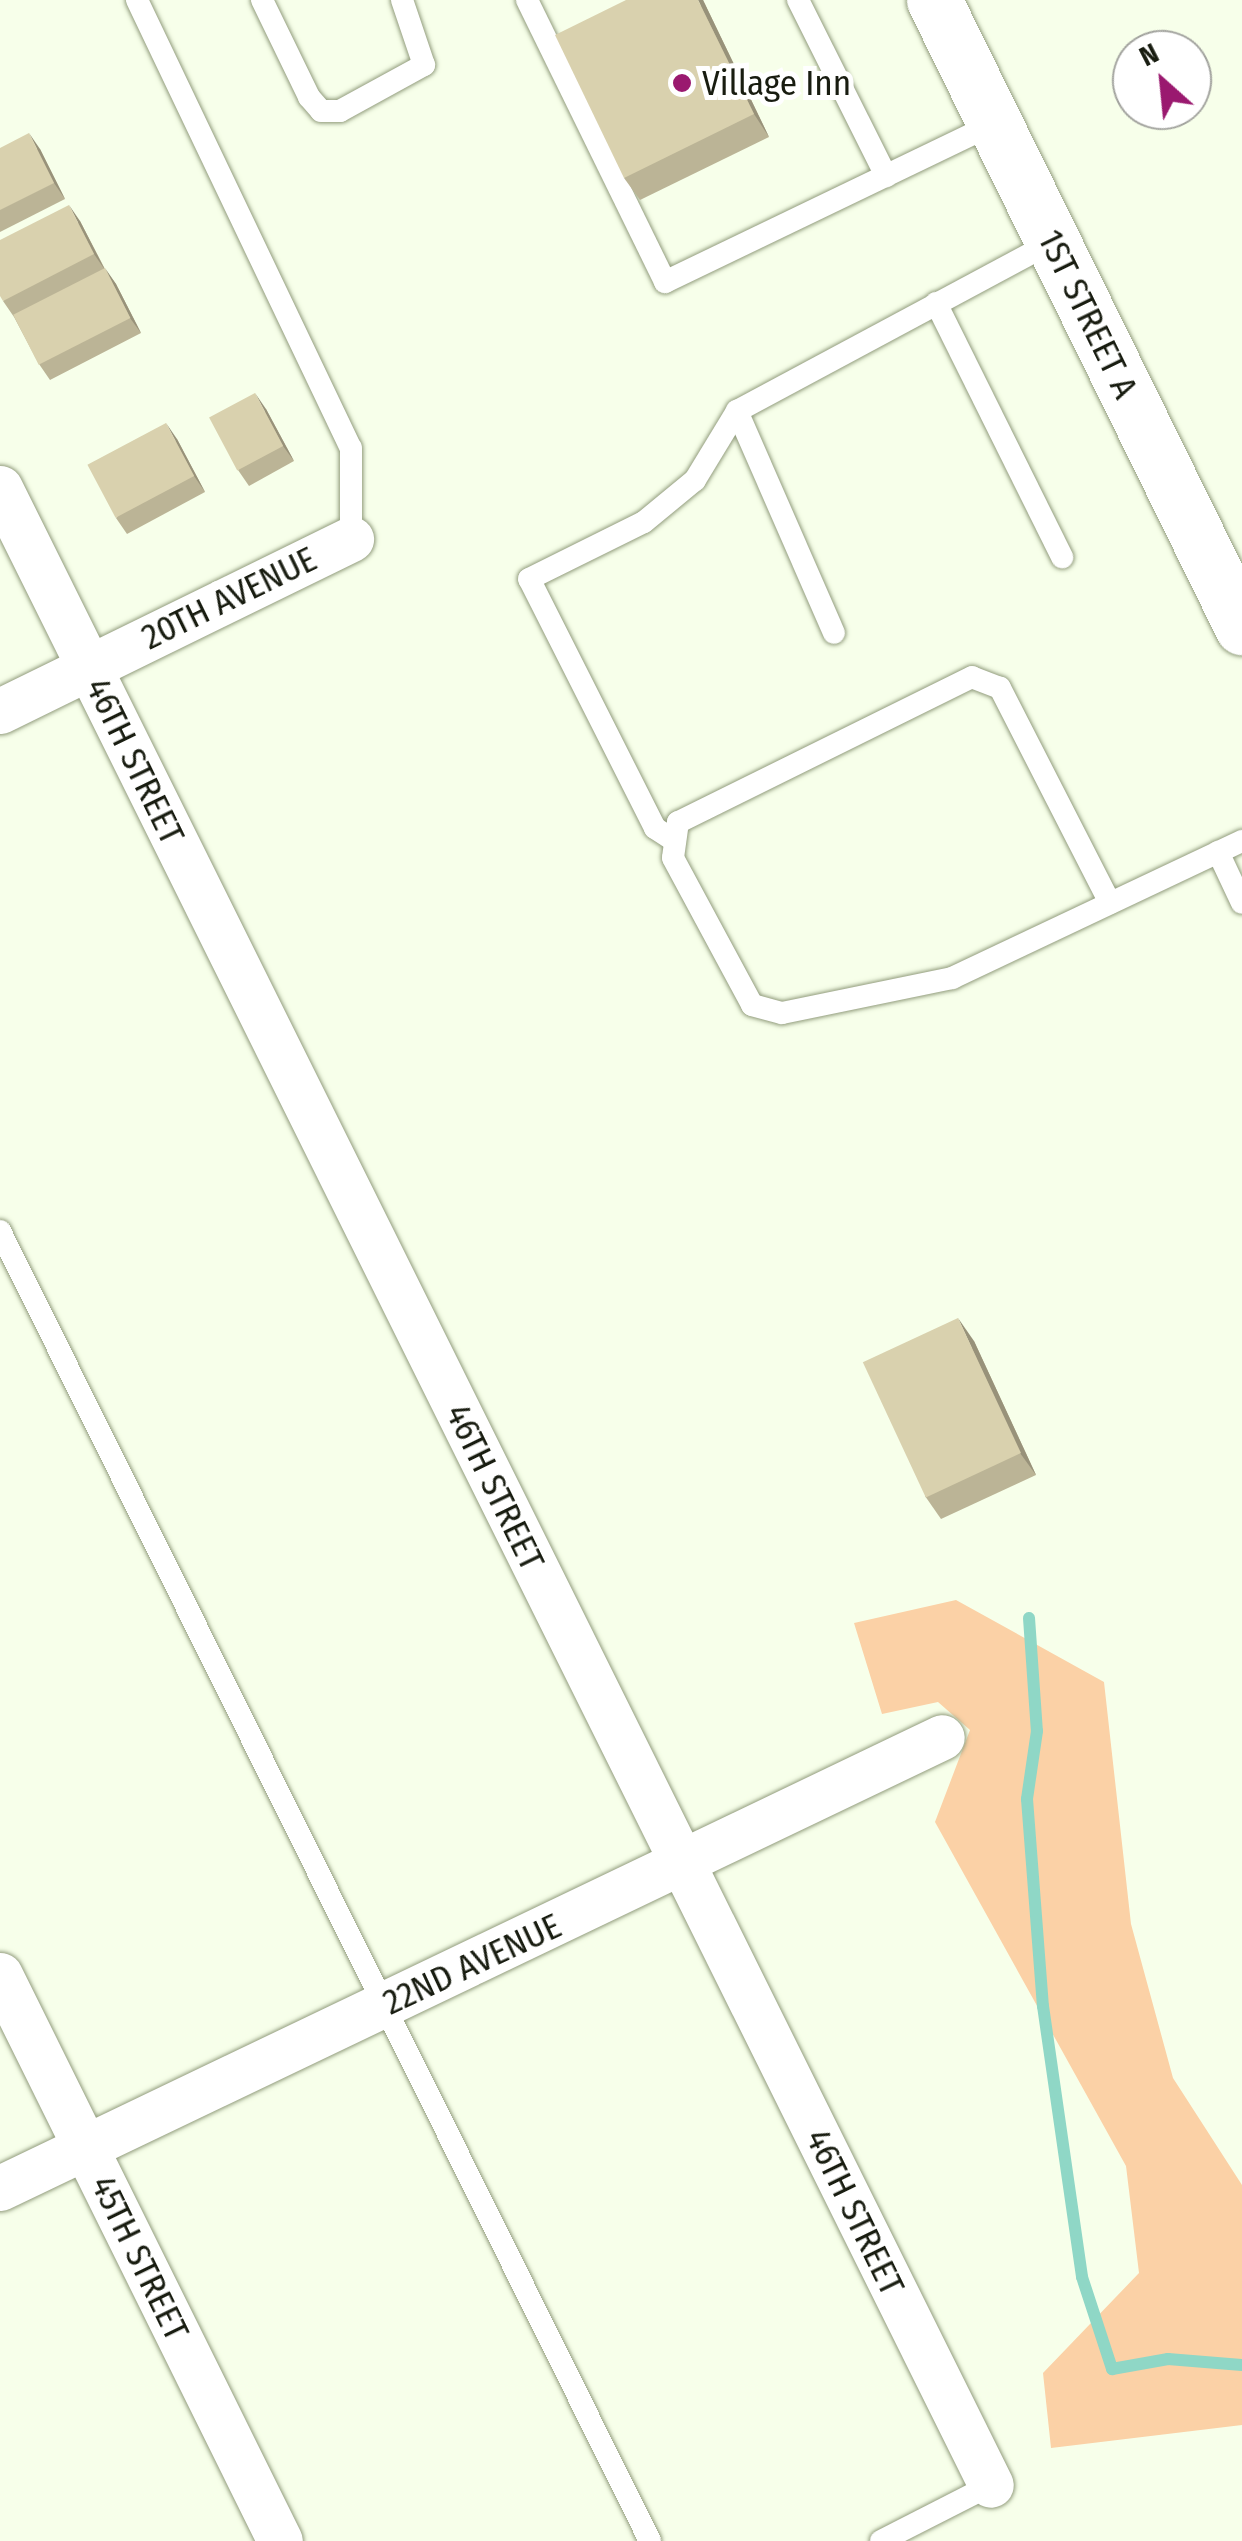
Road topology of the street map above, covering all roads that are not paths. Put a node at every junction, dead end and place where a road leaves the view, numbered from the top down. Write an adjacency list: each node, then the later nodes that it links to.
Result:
1 (136, 0): 13 (lane)
2 (262, 0): 3 (lane)
3 (402, 0)
4 (528, 0): 8 (lane)
5 (798, 0): 8 (lane)
6 (934, 0): 7 (street, 1ST STREET A)
7 (994, 123): 8 (lane); 9 (street, 1ST STREET A)
8 (886, 176)
9 (1053, 241): 10 (lane); 15 (street, 1ST STREET A)
10 (936, 303): 11 (lane); 14 (lane)
11 (737, 411): 16 (lane); 19 (lane)
12 (0, 488): 17 (street, 46TH STREET)
13 (351, 538): 17 (street, 20TH AVENUE)
14 (1062, 557)
15 (1242, 627)
16 (834, 633)
17 (88, 668): 18 (street, 20TH AVENUE); 26 (street, 46TH STREET)
18 (0, 712)
19 (675, 841): 22 (lane); 22 (lane)
20 (1242, 841): 21 (lane)
21 (1218, 852): 22 (lane); 23 (lane)
22 (1110, 903)
23 (1242, 903)
24 (0, 1231): 28 (lane)
25 (942, 1737): 26 (street, 22ND AVENUE)
26 (682, 1864): 28 (street, 22ND AVENUE); 31 (street, 46TH STREET)
27 (0, 1975): 29 (street, 45TH STREET)
28 (386, 2005): 29 (street, 22ND AVENUE); 33 (lane)
29 (86, 2147): 30 (street, 22ND AVENUE); 32 (street, 45TH STREET)
30 (0, 2188)
31 (991, 2486): 34 (lane)
32 (280, 2541)
33 (650, 2541)
34 (881, 2541)

